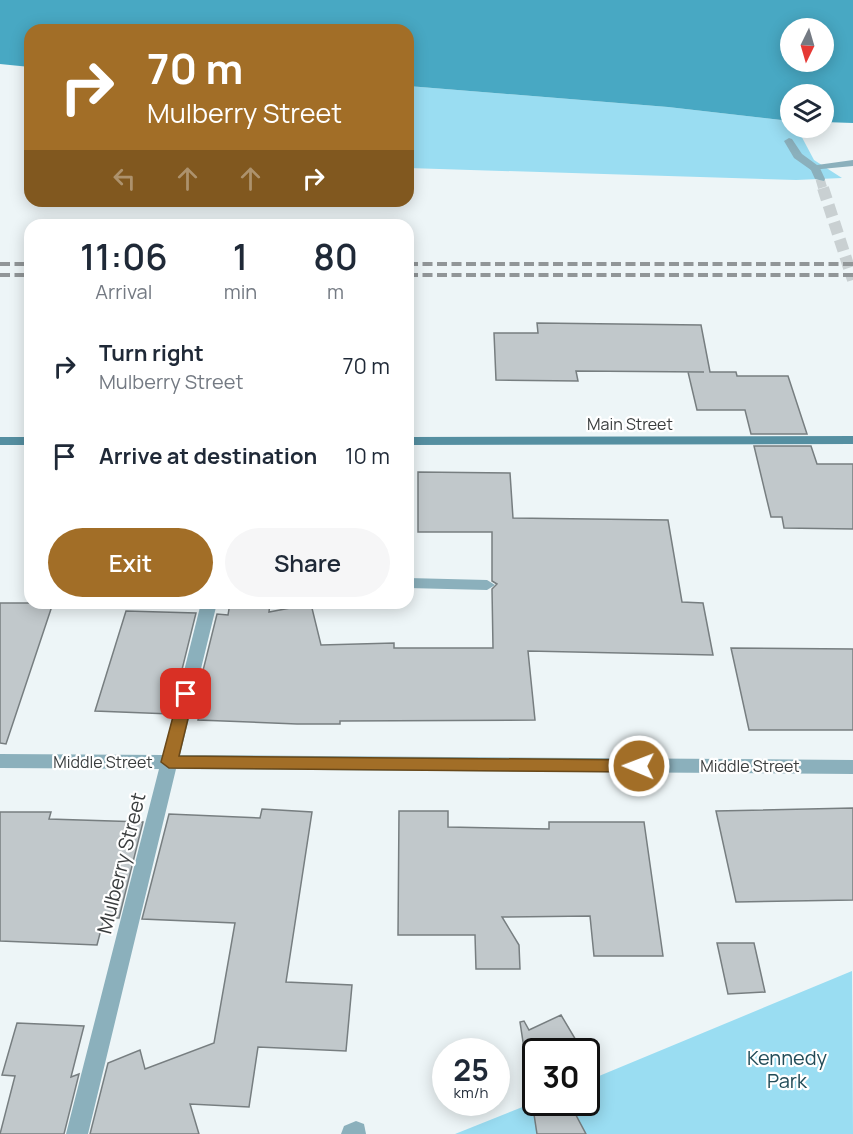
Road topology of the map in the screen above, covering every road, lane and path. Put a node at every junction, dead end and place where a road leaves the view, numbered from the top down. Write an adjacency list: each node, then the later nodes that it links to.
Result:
1 (789, 141): 3 (street)
2 (853, 163): 3 (street)
3 (815, 168): 4 (street)
4 (820, 179)
5 (853, 440): 8 (main road, Main Street)
6 (0, 441): 7 (main road)
7 (24, 441)
8 (414, 441)
9 (414, 583): 10 (street)
10 (487, 585)
11 (207, 609): 13 (street, Mulberry Street)
12 (0, 761): 13 (street, Middle Street)
13 (169, 762): 14 (street, Middle Street); 15 (street, Mulberry Street)
14 (853, 767)
15 (77, 1134)

